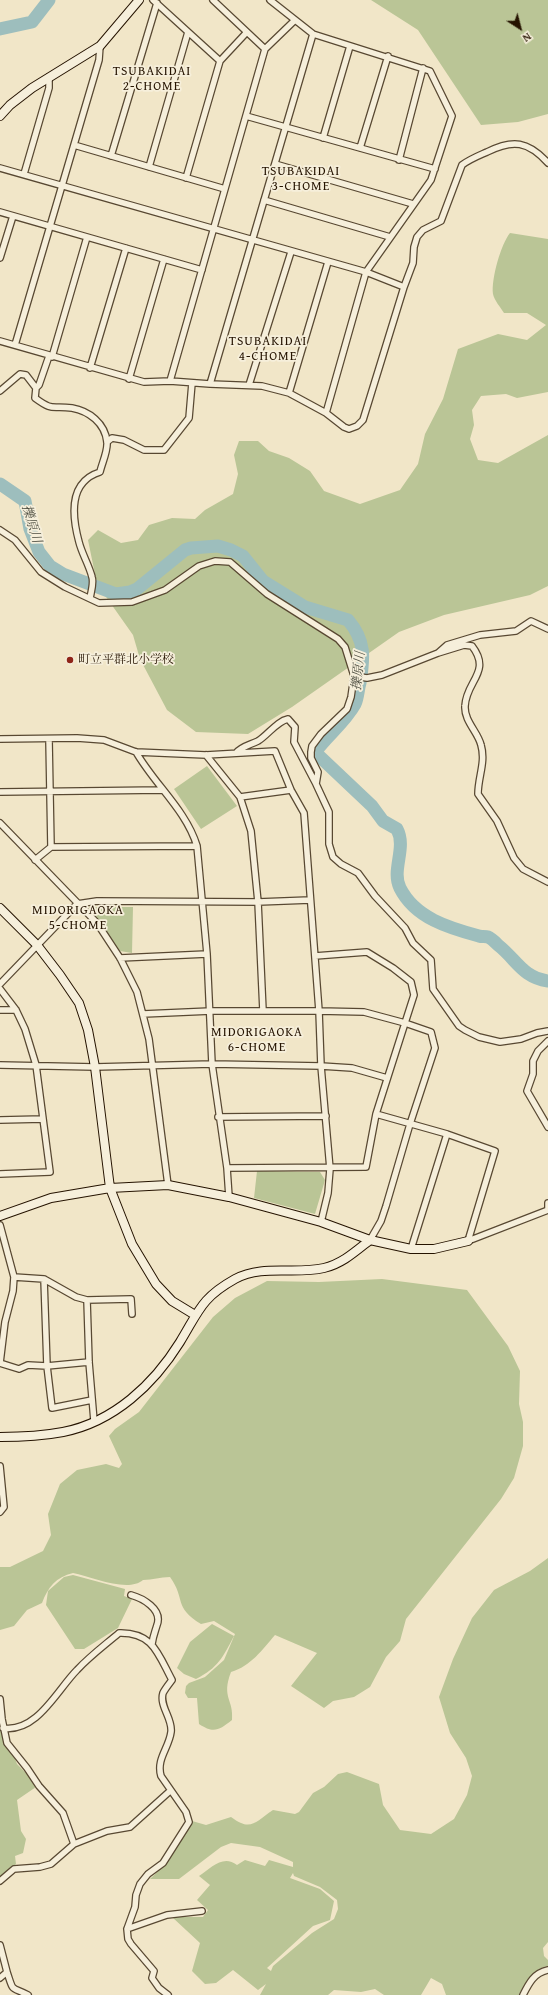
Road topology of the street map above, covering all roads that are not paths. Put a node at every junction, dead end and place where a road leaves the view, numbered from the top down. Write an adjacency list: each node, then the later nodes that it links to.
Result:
1 (139, 0): 9 (street)
2 (213, 0): 7 (street)
3 (270, 0): 5 (street)
4 (155, 2): 6 (street); 22 (street)
5 (294, 21): 8 (street); 11 (street)
6 (188, 32): 13 (street); 26 (street)
7 (247, 32): 11 (street); 13 (street)
8 (313, 34): 10 (street); 18 (street)
9 (100, 46): 15 (street); 20 (street)
10 (350, 46): 12 (street); 19 (street)
11 (265, 49): 17 (street)
12 (388, 56): 14 (street); 21 (street)
13 (220, 61): 30 (street)
14 (423, 68): 23 (street); 28 (street)
15 (49, 77): 16 (street); 29 (street)
16 (0, 116)
17 (246, 116): 18 (street); 32 (street)
18 (286, 126): 19 (street); 25 (street)
19 (323, 138): 21 (street)
20 (74, 145): 22 (street); 31 (street)
21 (360, 148): 23 (street)
22 (111, 156): 26 (street)
23 (399, 160): 28 (street)
24 (548, 163): 49 (street)
25 (275, 164): 33 (street); 34 (street)
26 (149, 167): 30 (street)
27 (0, 168): 29 (street)
28 (435, 169): 34 (street)
29 (24, 174): 31 (street)
30 (186, 178): 32 (street)
31 (64, 185): 37 (street); 38 (street)
32 (225, 190): 38 (street)
33 (264, 200): 40 (street); 41 (street)
34 (413, 204): 40 (street)
35 (0, 212): 36 (street)
36 (12, 216): 37 (street); 44 (street)
37 (51, 225): 39 (street); 51 (street)
38 (214, 230): 41 (street); 47 (street)
39 (88, 237): 42 (street); 52 (street)
40 (390, 237): 48 (street)
41 (253, 241): 43 (street); 57 (street)
42 (126, 248): 45 (street); 53 (street)
43 (291, 252): 46 (street); 58 (street)
44 (0, 258)
45 (164, 259): 47 (street); 54 (street)
46 (328, 262): 48 (street); 61 (street)
47 (202, 270): 55 (street)
48 (366, 272): 49 (street); 62 (street)
49 (404, 287): 62 (street)
50 (0, 341): 51 (street)
51 (15, 345): 52 (street)
52 (50, 356): 53 (street); 59 (street)
53 (90, 368): 54 (street)
54 (129, 379): 55 (street)
55 (170, 381): 56 (street)
56 (192, 383): 57 (street); 63 (street)
57 (210, 384): 58 (street)
58 (249, 385): 61 (street)
59 (36, 388): 60 (street); 63 (street)
60 (0, 391)
61 (289, 393): 62 (street)
62 (326, 413)
63 (107, 442): 65 (street)
64 (0, 530): 65 (street)
65 (90, 598): 68 (street)
66 (548, 629): 67 (street)
67 (438, 653): 68 (street); 84 (street)
68 (356, 677): 74 (street)
69 (0, 739): 70 (street)
70 (49, 740): 71 (street); 78 (street)
71 (136, 752): 73 (street); 75 (street)
72 (236, 753): 73 (street); 74 (street); 76 (street)
73 (206, 755): 79 (street)
74 (316, 784): 103 (street)
75 (163, 790): 78 (street); 81 (street)
76 (290, 790): 79 (street); 85 (street)
77 (0, 792): 78 (street)
78 (50, 793): 82 (street)
79 (240, 797): 87 (street)
80 (0, 823): 83 (street)
81 (197, 846): 82 (street); 86 (street)
82 (51, 847): 83 (street)
83 (35, 860): 88 (street)
84 (548, 882)
85 (310, 900): 87 (street); 92 (street)
86 (202, 902): 87 (street); 88 (street); 91 (street)
87 (258, 902): 98 (street)
88 (77, 904): 90 (street); 93 (street)
89 (0, 908): 90 (street)
90 (37, 945): 94 (street); 110 (street)
91 (207, 954): 93 (street); 99 (street)
92 (315, 956): 100 (street); 102 (street)
93 (120, 958): 101 (street)
94 (0, 984)
95 (0, 989): 97 (street)
96 (0, 1010): 97 (street)
97 (16, 1010): 106 (street)
98 (263, 1010): 99 (street); 100 (street)
99 (211, 1011): 101 (street); 105 (street)
100 (319, 1011): 102 (street); 109 (street)
101 (143, 1014): 108 (street)
102 (405, 1023): 111 (street); 117 (street)
103 (548, 1031)
104 (548, 1041): 118 (street)
105 (212, 1064): 108 (street); 109 (street); 114 (street)
106 (36, 1065): 107 (street); 110 (street); 115 (street)
107 (0, 1066)
108 (152, 1066): 110 (street); 123 (street)
109 (321, 1066): 111 (street); 113 (street)
110 (94, 1067): 124 (street)
111 (387, 1078): 112 (street)
112 (376, 1114): 117 (street); 121 (street)
113 (326, 1116): 114 (street); 121 (street)
114 (218, 1117): 120 (street)
115 (43, 1119): 116 (street); 122 (street)
116 (0, 1120)
117 (410, 1124): 119 (street); 130 (street)
118 (548, 1127)
119 (447, 1134): 131 (street); 132 (street)
120 (227, 1168): 121 (street); 125 (street)
121 (330, 1169): 128 (street)
122 (0, 1174)
123 (168, 1185): 124 (street); 125 (street)
124 (110, 1188): 127 (street); 137 (street)
125 (229, 1197): 128 (street)
126 (548, 1203): 131 (street)
127 (0, 1216)
128 (321, 1222): 130 (street)
129 (0, 1225): 133 (street)
130 (370, 1240): 132 (street); 137 (street)
131 (468, 1242): 132 (street)
132 (410, 1248)
133 (14, 1277): 134 (street); 139 (street)
134 (44, 1279): 135 (street); 140 (street)
135 (87, 1300): 136 (street); 138 (street)
136 (132, 1314)
137 (195, 1315): 142 (street)
138 (89, 1362): 140 (street); 141 (street)
139 (0, 1363): 140 (street)
140 (47, 1366): 141 (street)
141 (92, 1400): 142 (street)
142 (94, 1421): 143 (street)
143 (0, 1437)
144 (0, 1466): 145 (street)
145 (0, 1512)
146 (130, 1595): 147 (street)
147 (152, 1644): 149 (street); 150 (street)
148 (0, 1699): 149 (street)
149 (3, 1728): 151 (street)
150 (170, 1791): 151 (street); 154 (street)
151 (74, 1844): 152 (street)
152 (0, 1881)
153 (202, 1912): 154 (street)
154 (127, 1930): 160 (street)
155 (0, 1945): 157 (street)
156 (548, 1970): 161 (street)
157 (7, 1972): 158 (street); 159 (street)
158 (0, 1978)
159 (28, 1995)
160 (168, 1995)
161 (523, 1995)

